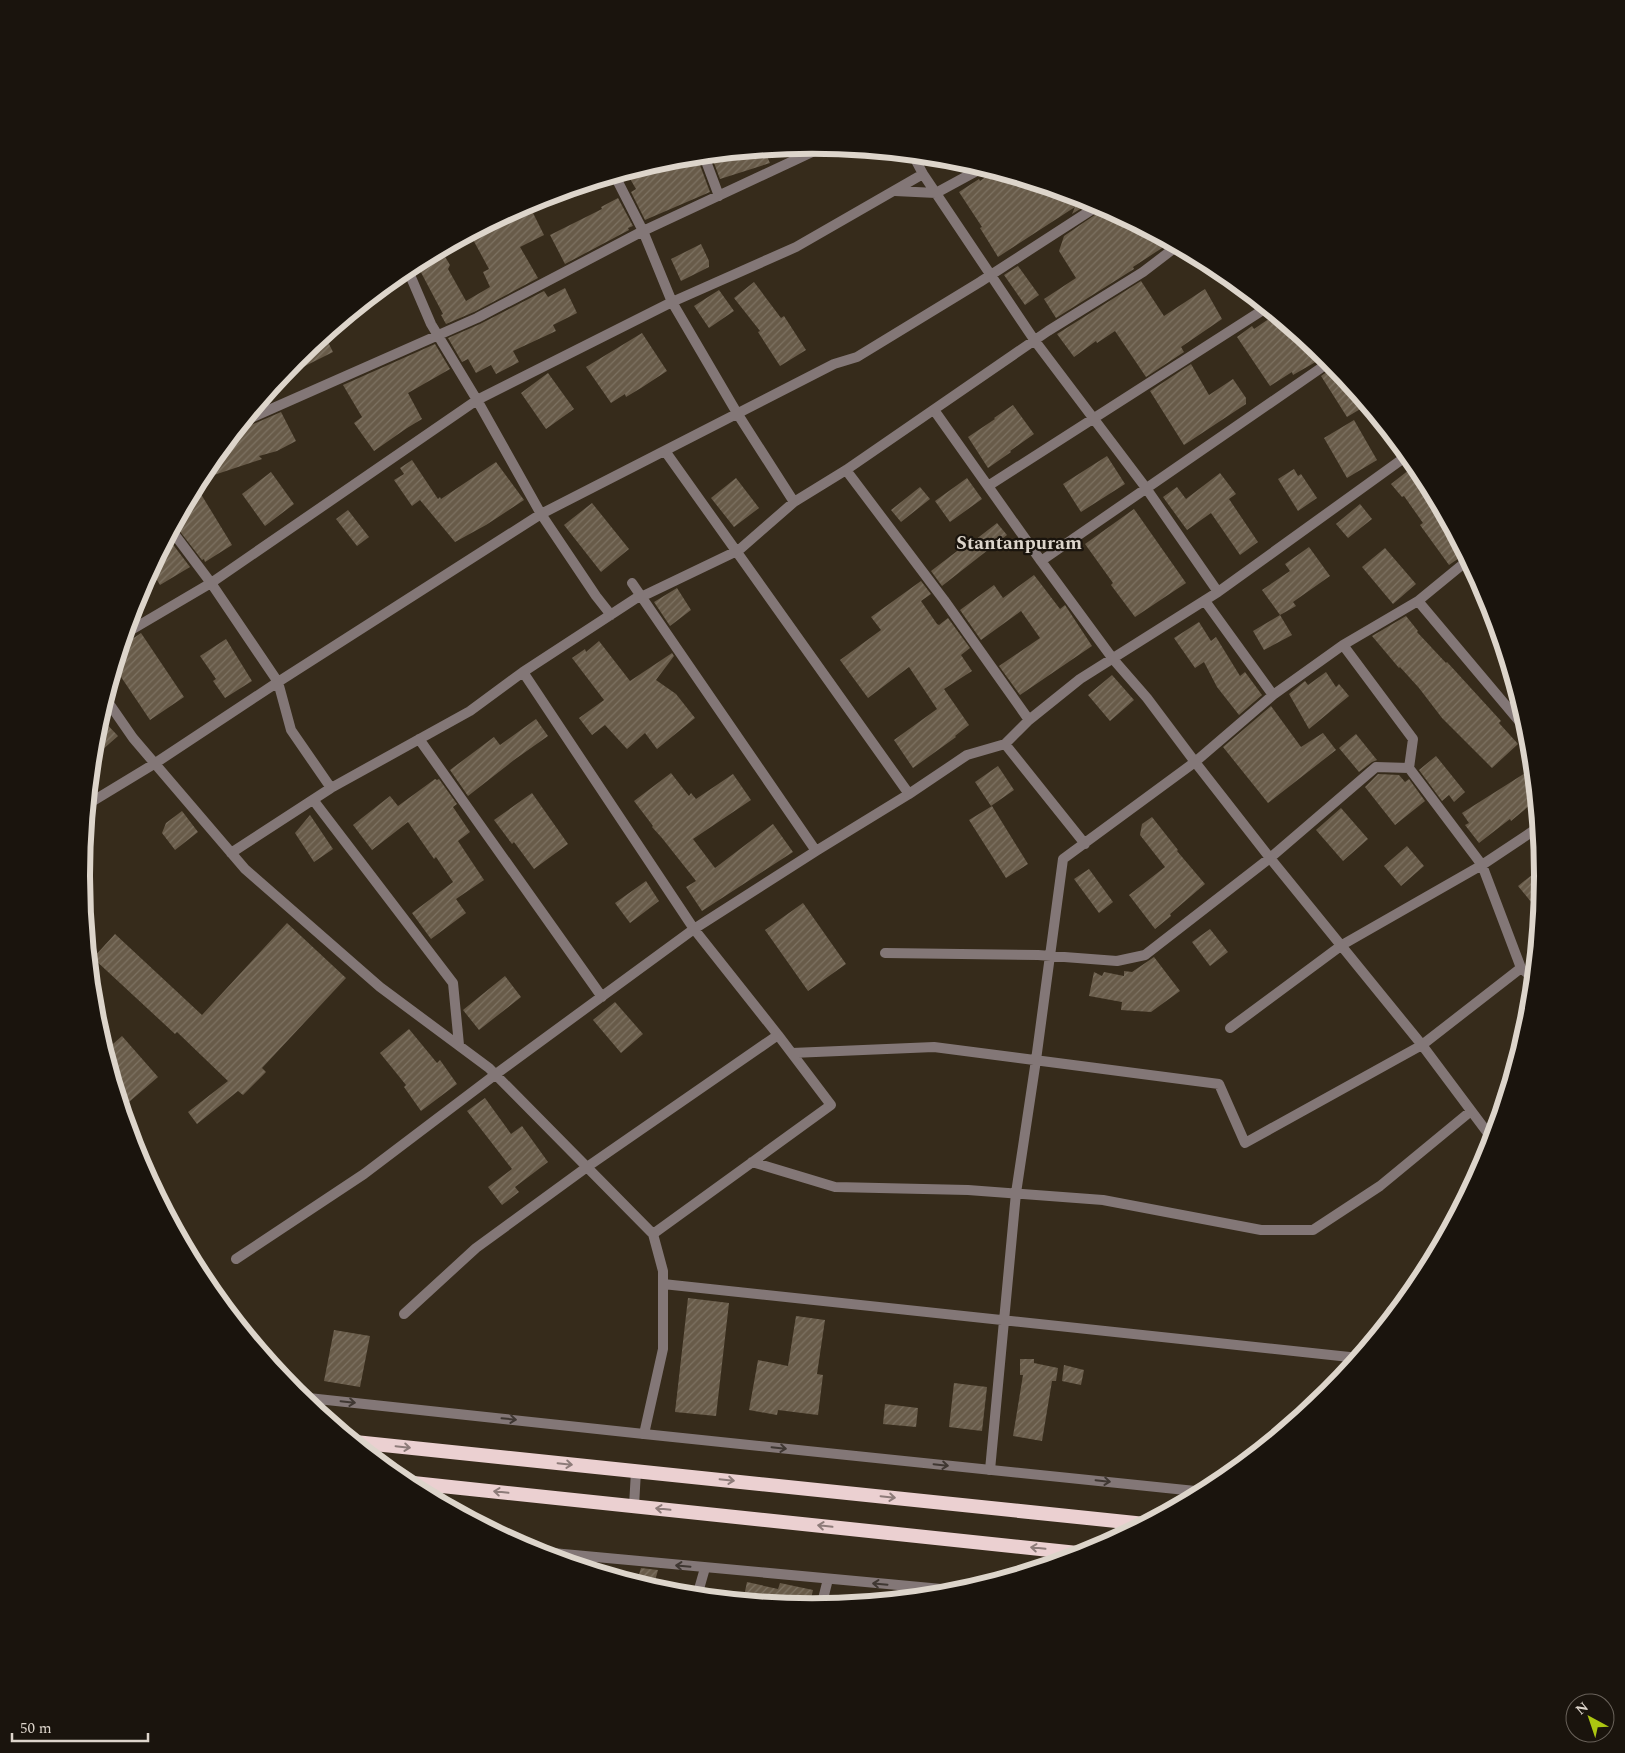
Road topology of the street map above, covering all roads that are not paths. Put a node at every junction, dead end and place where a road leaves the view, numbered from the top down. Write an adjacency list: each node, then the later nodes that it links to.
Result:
1 (808, 154): 9 (street)
2 (706, 162): 9 (street)
3 (917, 162): 5 (street)
4 (973, 173): 8 (street)
5 (923, 174): 7 (street); 8 (street)
6 (618, 181): 11 (street)
7 (894, 191): 8 (street); 15 (street)
8 (935, 192): 13 (street)
9 (719, 196): 11 (street)
10 (1090, 210): 13 (street)
11 (643, 231): 15 (street); 17 (street)
12 (1172, 250): 18 (street)
13 (991, 275): 18 (street); 22 (street)
14 (411, 276): 17 (street)
15 (672, 302): 20 (street); 22 (street)
16 (1262, 311): 24 (street)
17 (438, 335): 20 (street); 23 (street)
18 (1035, 341): 21 (street); 24 (street)
19 (1323, 366): 29 (street)
20 (477, 400): 31 (street); 36 (street)
21 (934, 410): 27 (street); 28 (street)
22 (737, 413): 25 (street); 30 (street)
23 (257, 415)
24 (1093, 418): 28 (street); 29 (street)
25 (664, 451): 31 (street); 33 (street)
26 (1402, 459): 38 (street)
27 (846, 470): 30 (street); 51 (street)
28 (988, 486): 34 (street)
29 (1146, 488): 34 (street); 38 (street)
30 (794, 502): 33 (street)
31 (541, 514): 42 (street); 47 (street)
32 (176, 536): 36 (street)
33 (736, 550): 39 (street); 58 (street)
34 (1041, 561): 45 (street)
35 (1463, 564): 41 (street)
36 (211, 583): 43 (street); 47 (street)
37 (632, 583): 39 (street)
38 (1218, 592): 40 (street)
39 (641, 596): 42 (street); 63 (street)
40 (1204, 601): 45 (street); 48 (street)
41 (1418, 601): 44 (street); 50 (street)
42 (611, 615): 46 (street)
43 (134, 628)
44 (1342, 644): 48 (street); 56 (street)
45 (1113, 659): 51 (street); 54 (street)
46 (523, 672): 52 (street); 67 (street)
47 (278, 682): 55 (street); 57 (street)
48 (1273, 695): 54 (street)
49 (111, 706): 55 (street)
50 (1517, 718)
51 (1029, 720): 53 (street)
52 (419, 739): 57 (street); 73 (street)
53 (1005, 744): 58 (street); 62 (street)
54 (1194, 762): 62 (street); 65 (street)
55 (154, 764): 59 (street); 64 (street)
56 (1409, 768): 65 (street); 66 (street)
57 (331, 788): 60 (street)
58 (910, 794): 63 (street)
59 (94, 800)
60 (314, 801): 64 (street); 76 (street)
61 (1533, 831): 66 (street)
62 (1085, 844): 70 (street)
63 (816, 851): 67 (street)
64 (231, 853): 76 (street)
65 (1270, 858): 68 (street); 70 (street)
66 (1482, 865): 68 (street); 71 (street)
67 (694, 929): 73 (street); 75 (street)
68 (1342, 945): 74 (street); 77 (street)
69 (885, 953): 70 (street)
70 (1050, 957): 79 (street)
71 (1521, 968): 72 (street); 77 (street)
72 (1528, 974)
73 (602, 996): 80 (street)
74 (1230, 1028)
75 (778, 1035): 78 (street); 84 (street)
76 (459, 1045): 80 (street)
77 (1422, 1045): 79 (street); 81 (street)
78 (792, 1054): 79 (street); 83 (street)
79 (1036, 1060): 85 (street)
80 (496, 1074): 84 (street); 87 (street)
81 (1471, 1111): 82 (street); 85 (street)
82 (1488, 1133)
83 (752, 1162): 85 (street); 86 (street)
84 (587, 1167): 86 (street); 89 (street)
85 (1016, 1193): 90 (street)
86 (653, 1234): 88 (street)
87 (236, 1260)
88 (663, 1284): 90 (street); 93 (street)
89 (404, 1314)
90 (1003, 1320): 91 (street); 95 (street)
91 (1352, 1357)
92 (313, 1398): 93 (street, one-way to 93)
93 (644, 1434): 95 (street, one-way to 95)
94 (364, 1443): 96 (highway, one-way to 96)
95 (990, 1470): 98 (street, one-way to 98)
96 (636, 1471): 99 (street); 100 (highway, one-way to 100)
97 (422, 1484): 99 (highway, one-way to 97)
98 (1192, 1491)
99 (634, 1506): 101 (highway, one-way to 99)
100 (1134, 1523)
101 (1068, 1552)
102 (578, 1560): 103 (street, one-way to 102)
103 (706, 1568): 104 (street); 106 (street)
104 (828, 1579): 105 (street, one-way to 104); 107 (street)
105 (934, 1588)
106 (699, 1590)
107 (823, 1599)

